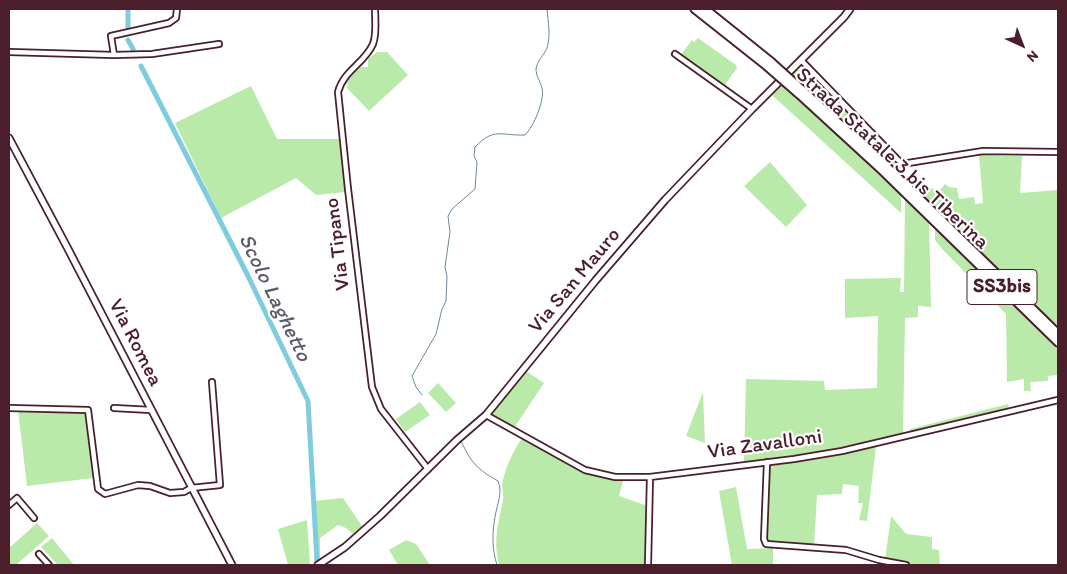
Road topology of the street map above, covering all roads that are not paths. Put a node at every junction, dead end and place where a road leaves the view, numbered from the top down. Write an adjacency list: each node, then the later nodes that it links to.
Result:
1 (177, 9): 9 (street)
2 (375, 9): 25 (street, Via Tipano)
3 (696, 9): 11 (highway, Strada Statale 3 bis Tiberina / SS3bis)
4 (705, 9): 11 (highway, Strada Statale 3 bis Tiberina / SS3bis)
5 (850, 9): 10 (main road, Via San Mauro)
6 (219, 44): 9 (street)
7 (9, 52): 9 (street)
8 (675, 54): 12 (street)
9 (114, 55)
10 (801, 60): 12 (main road, Via San Mauro); 14 (street)
11 (769, 64): 15 (highway, Strada Statale 3 bis Tiberina / SS3bis, bridge)
12 (752, 109): 23 (main road, Via San Mauro)
13 (9, 138): 22 (main road, Via Romea)
14 (1058, 152)
15 (947, 229): 16 (highway, Strada Statale 3 bis Tiberina / SS3bis); 17 (highway, Strada Statale 3 bis Tiberina / SS3bis)
16 (1058, 334)
17 (1058, 342)
18 (212, 382): 27 (street)
19 (1058, 400): 24 (street, Via Zavalloni)
20 (9, 408): 27 (street)
21 (114, 408): 22 (street)
22 (151, 410): 27 (main road, Via Romea)
23 (486, 415): 25 (main road, Via San Mauro); 26 (street, Via Zavalloni)
24 (767, 462): 26 (street, Via Zavalloni); 35 (street)
25 (428, 469): 33 (main road, Via San Mauro)
26 (650, 477): 34 (street)
27 (191, 488): 32 (main road, Via Romea)
28 (9, 505): 29 (street)
29 (34, 518)
30 (39, 554): 31 (street)
31 (49, 565)
32 (232, 565)
33 (318, 565)
34 (648, 565)
35 (906, 565)

